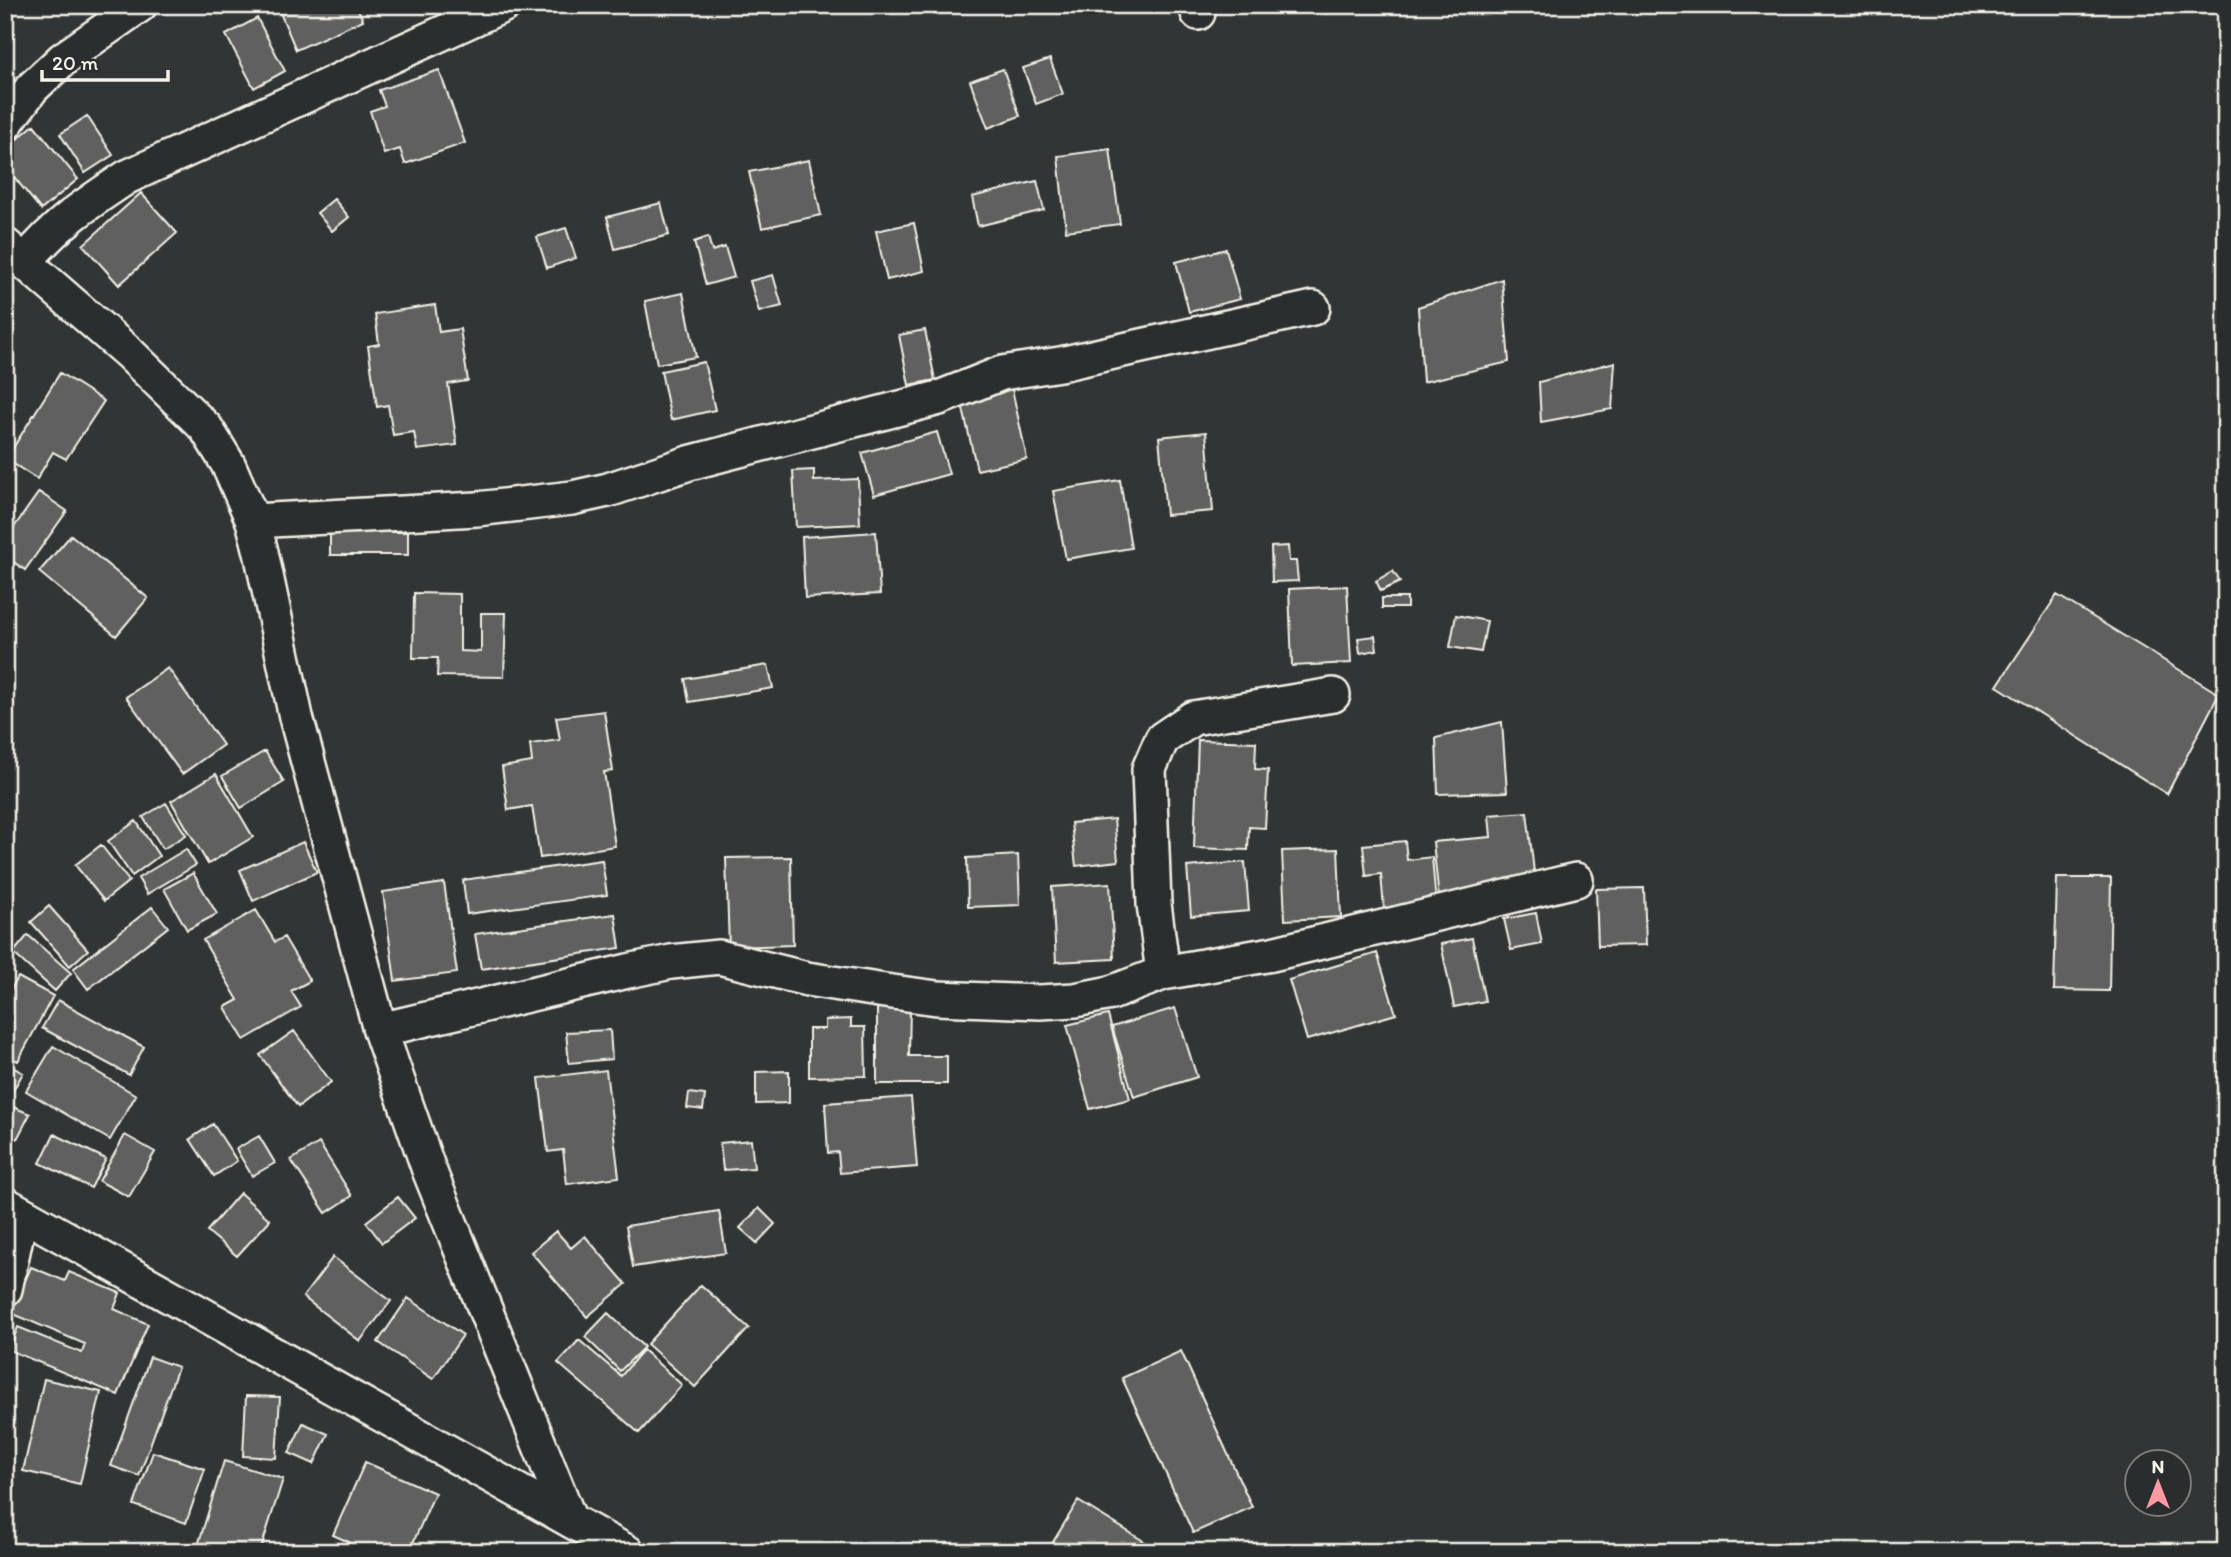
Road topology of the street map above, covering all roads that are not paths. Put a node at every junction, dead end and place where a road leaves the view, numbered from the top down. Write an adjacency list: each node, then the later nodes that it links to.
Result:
1 (140, 5): 3 (street)
2 (504, 5): 4 (street)
3 (5, 124)
4 (15, 254): 6 (street)
5 (1313, 307): 6 (street)
6 (253, 521): 10 (street)
7 (1333, 695): 9 (street)
8 (1576, 880): 9 (street)
9 (1163, 973): 10 (street)
10 (380, 1030): 13 (street)
11 (13, 1208): 12 (street); 13 (street)
12 (5, 1289)
13 (569, 1518): 14 (street)
14 (627, 1552)

